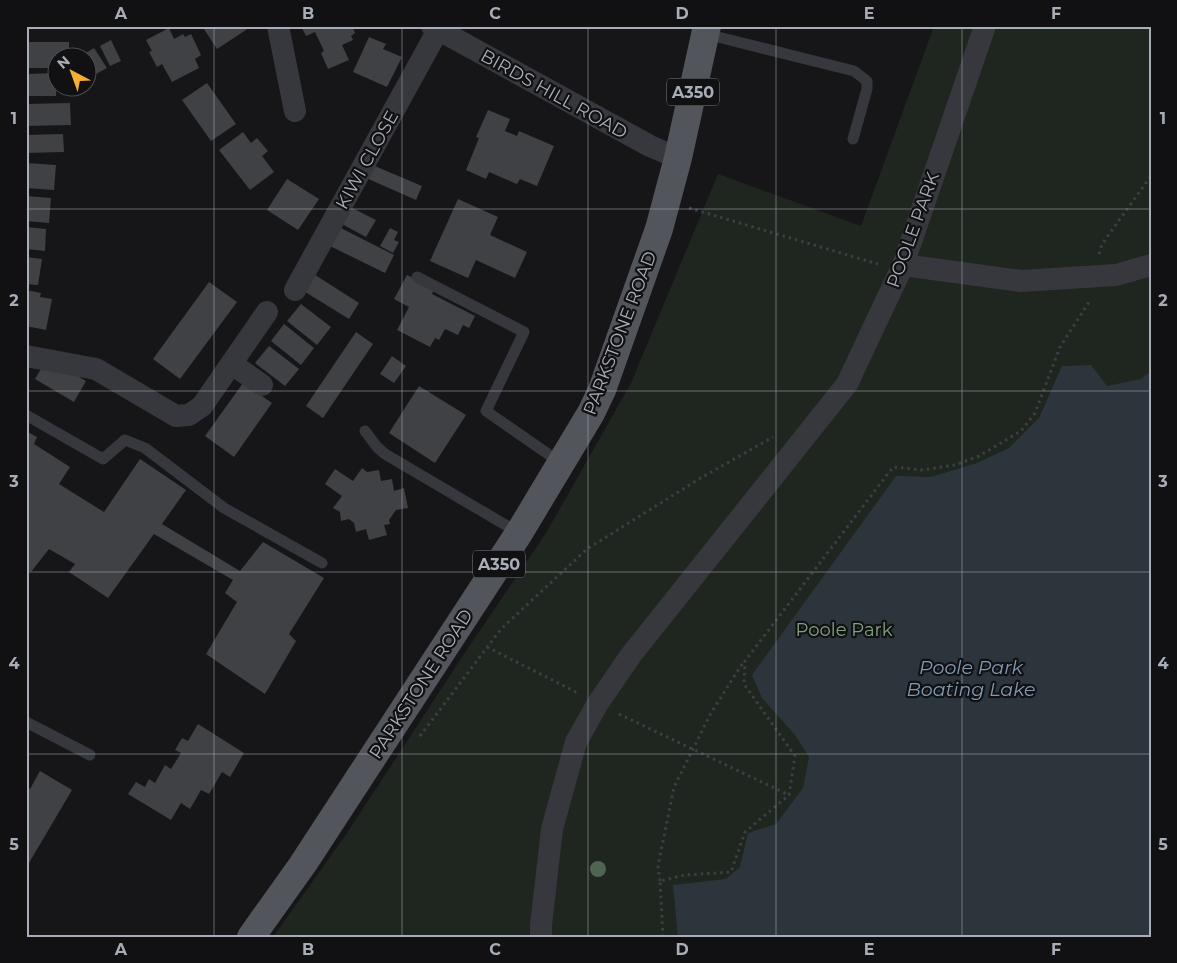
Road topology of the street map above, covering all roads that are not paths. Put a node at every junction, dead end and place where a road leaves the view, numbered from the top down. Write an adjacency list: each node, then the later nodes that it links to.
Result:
1 (278, 26): 5 (street)
2 (985, 26): 8 (street, POOLE PARK)
3 (435, 28): 7 (street, BIRDS HILL ROAD); 11 (street, KIWI CLOSE)
4 (707, 30): 6 (lane); 7 (main road, PARKSTONE ROAD / A350)
5 (295, 111)
6 (853, 139)
7 (678, 158): 18 (main road, PARKSTONE ROAD / A350)
8 (903, 265): 9 (street); 24 (street, POOLE PARK)
9 (1151, 265)
10 (417, 277): 18 (lane)
11 (295, 290)
12 (266, 312): 14 (street)
13 (26, 356): 14 (street)
14 (232, 364): 15 (street)
15 (262, 386)
16 (26, 415): 20 (lane)
17 (365, 431): 19 (lane)
18 (561, 463): 19 (main road, PARKSTONE ROAD / A350)
19 (519, 533): 23 (main road, PARKSTONE ROAD / A350)
20 (322, 563)
21 (26, 722): 22 (lane)
22 (90, 755)
23 (251, 937)
24 (541, 937)

